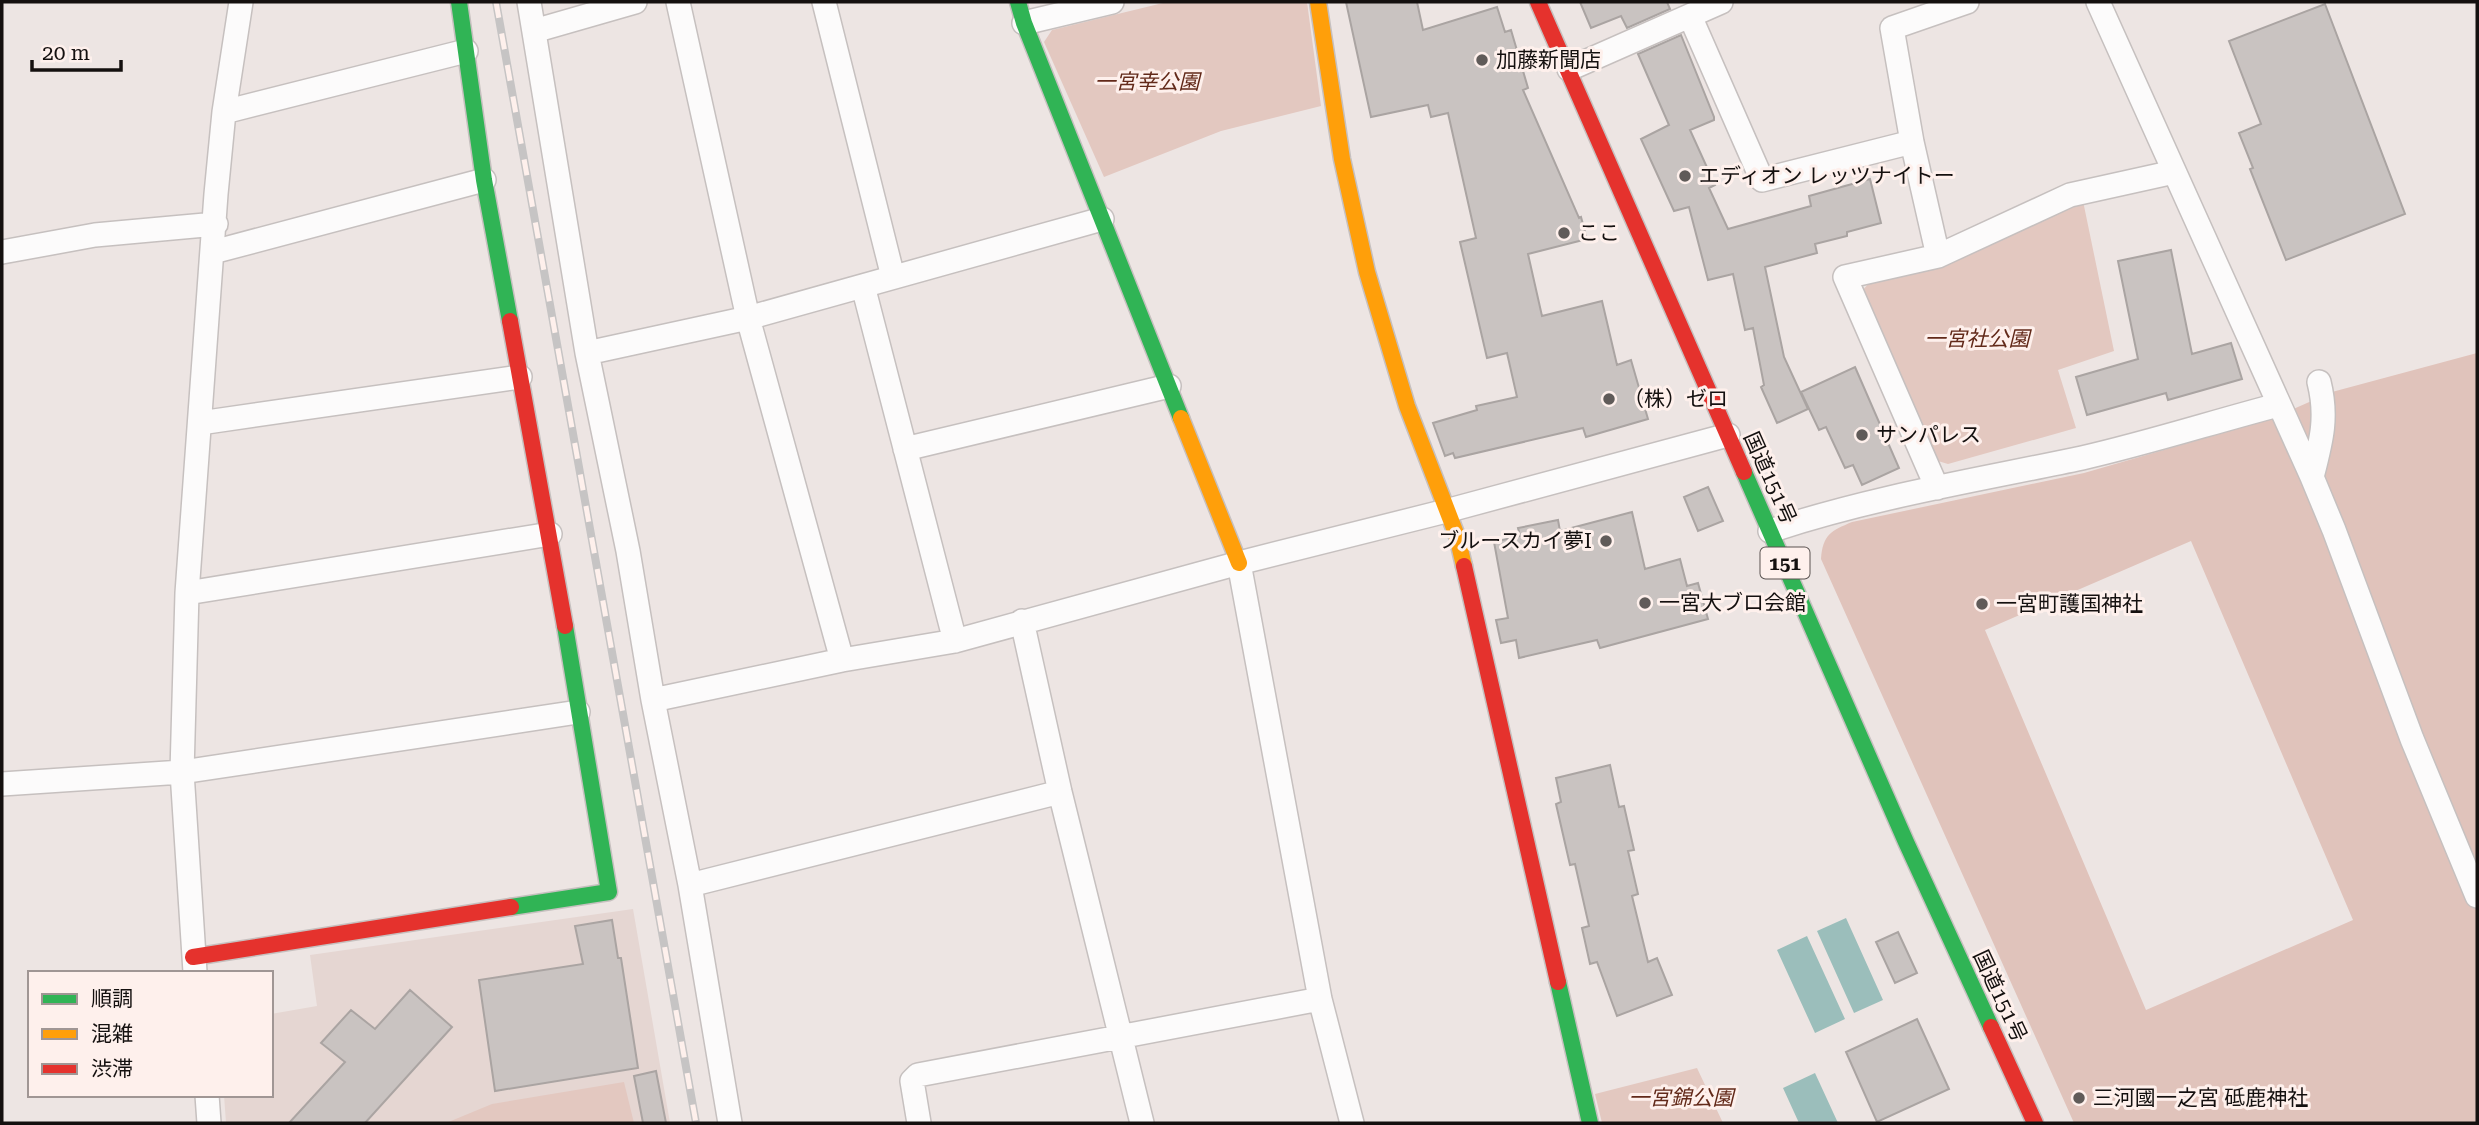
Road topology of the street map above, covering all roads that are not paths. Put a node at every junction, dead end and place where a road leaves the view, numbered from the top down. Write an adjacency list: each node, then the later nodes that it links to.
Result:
1 (241, 2): 18 (street)
2 (459, 2): 16 (main road)
3 (529, 2): 15 (street)
4 (635, 2): 15 (street)
5 (678, 2): 29 (street)
6 (824, 2): 27 (street)
7 (1112, 2): 13 (street)
8 (1318, 2): 40 (main road)
9 (1538, 2): 17 (main road, 国道151号 / 151)
10 (1721, 2): 14 (street)
11 (1967, 2): 19 (street)
12 (2098, 2): 20 (street)
13 (1021, 12): 22 (main road)
14 (1690, 16): 17 (street); 19 (street)
15 (534, 31): 30 (street)
16 (466, 51): 18 (street); 21 (main road)
17 (1569, 69): 36 (main road, 国道151号 / 151)
18 (224, 112): 23 (street)
19 (1912, 142): 26 (street)
20 (2174, 172): 26 (street); 34 (street)
21 (484, 180): 25 (street); 31 (main road)
22 (1102, 219): 27 (street); 33 (main road)
23 (216, 224): 24 (street); 25 (street)
24 (2, 252)
25 (214, 252): 35 (street)
26 (1938, 256): 39 (street)
27 (893, 277): 28 (street)
28 (863, 286): 29 (street); 37 (street)
29 (748, 318): 30 (street); 47 (street)
30 (587, 353): 48 (street)
31 (520, 377): 35 (street); 42 (main road)
32 (2319, 382): 38 (street)
33 (1169, 386): 37 (street); 43 (main road)
34 (2278, 405): 38 (street); 39 (street)
35 (200, 424): 44 (street)
36 (1728, 435): 40 (street); 41 (main road, 国道151号 / 151)
37 (905, 450): 46 (street)
38 (2312, 477): 54 (street)
39 (1937, 488): 41 (street)
40 (1446, 511): 43 (street); 64 (main road)
41 (1770, 531): 65 (main road, 国道151号 / 151)
42 (550, 534): 44 (street); 49 (main road)
43 (1239, 563): 45 (street); 56 (street)
44 (187, 593): 50 (street)
45 (1022, 621): 46 (street); 52 (street)
46 (955, 641): 47 (street)
47 (842, 660): 48 (street)
48 (653, 700): 53 (street)
49 (578, 712): 50 (street); 55 (main road)
50 (182, 772): 51 (street); 55 (street)
51 (2, 784)
52 (1060, 792): 53 (street); 57 (street)
53 (690, 885): 60 (street)
54 (2477, 896)
55 (194, 965)
56 (1320, 999): 57 (street); 63 (street)
57 (1121, 1036): 61 (street); 62 (street)
58 (207, 1097): 59 (street)
59 (209, 1123)
60 (730, 1123)
61 (919, 1123)
62 (1142, 1123)
63 (1352, 1123)
64 (1590, 1123)
65 (2035, 1123)

